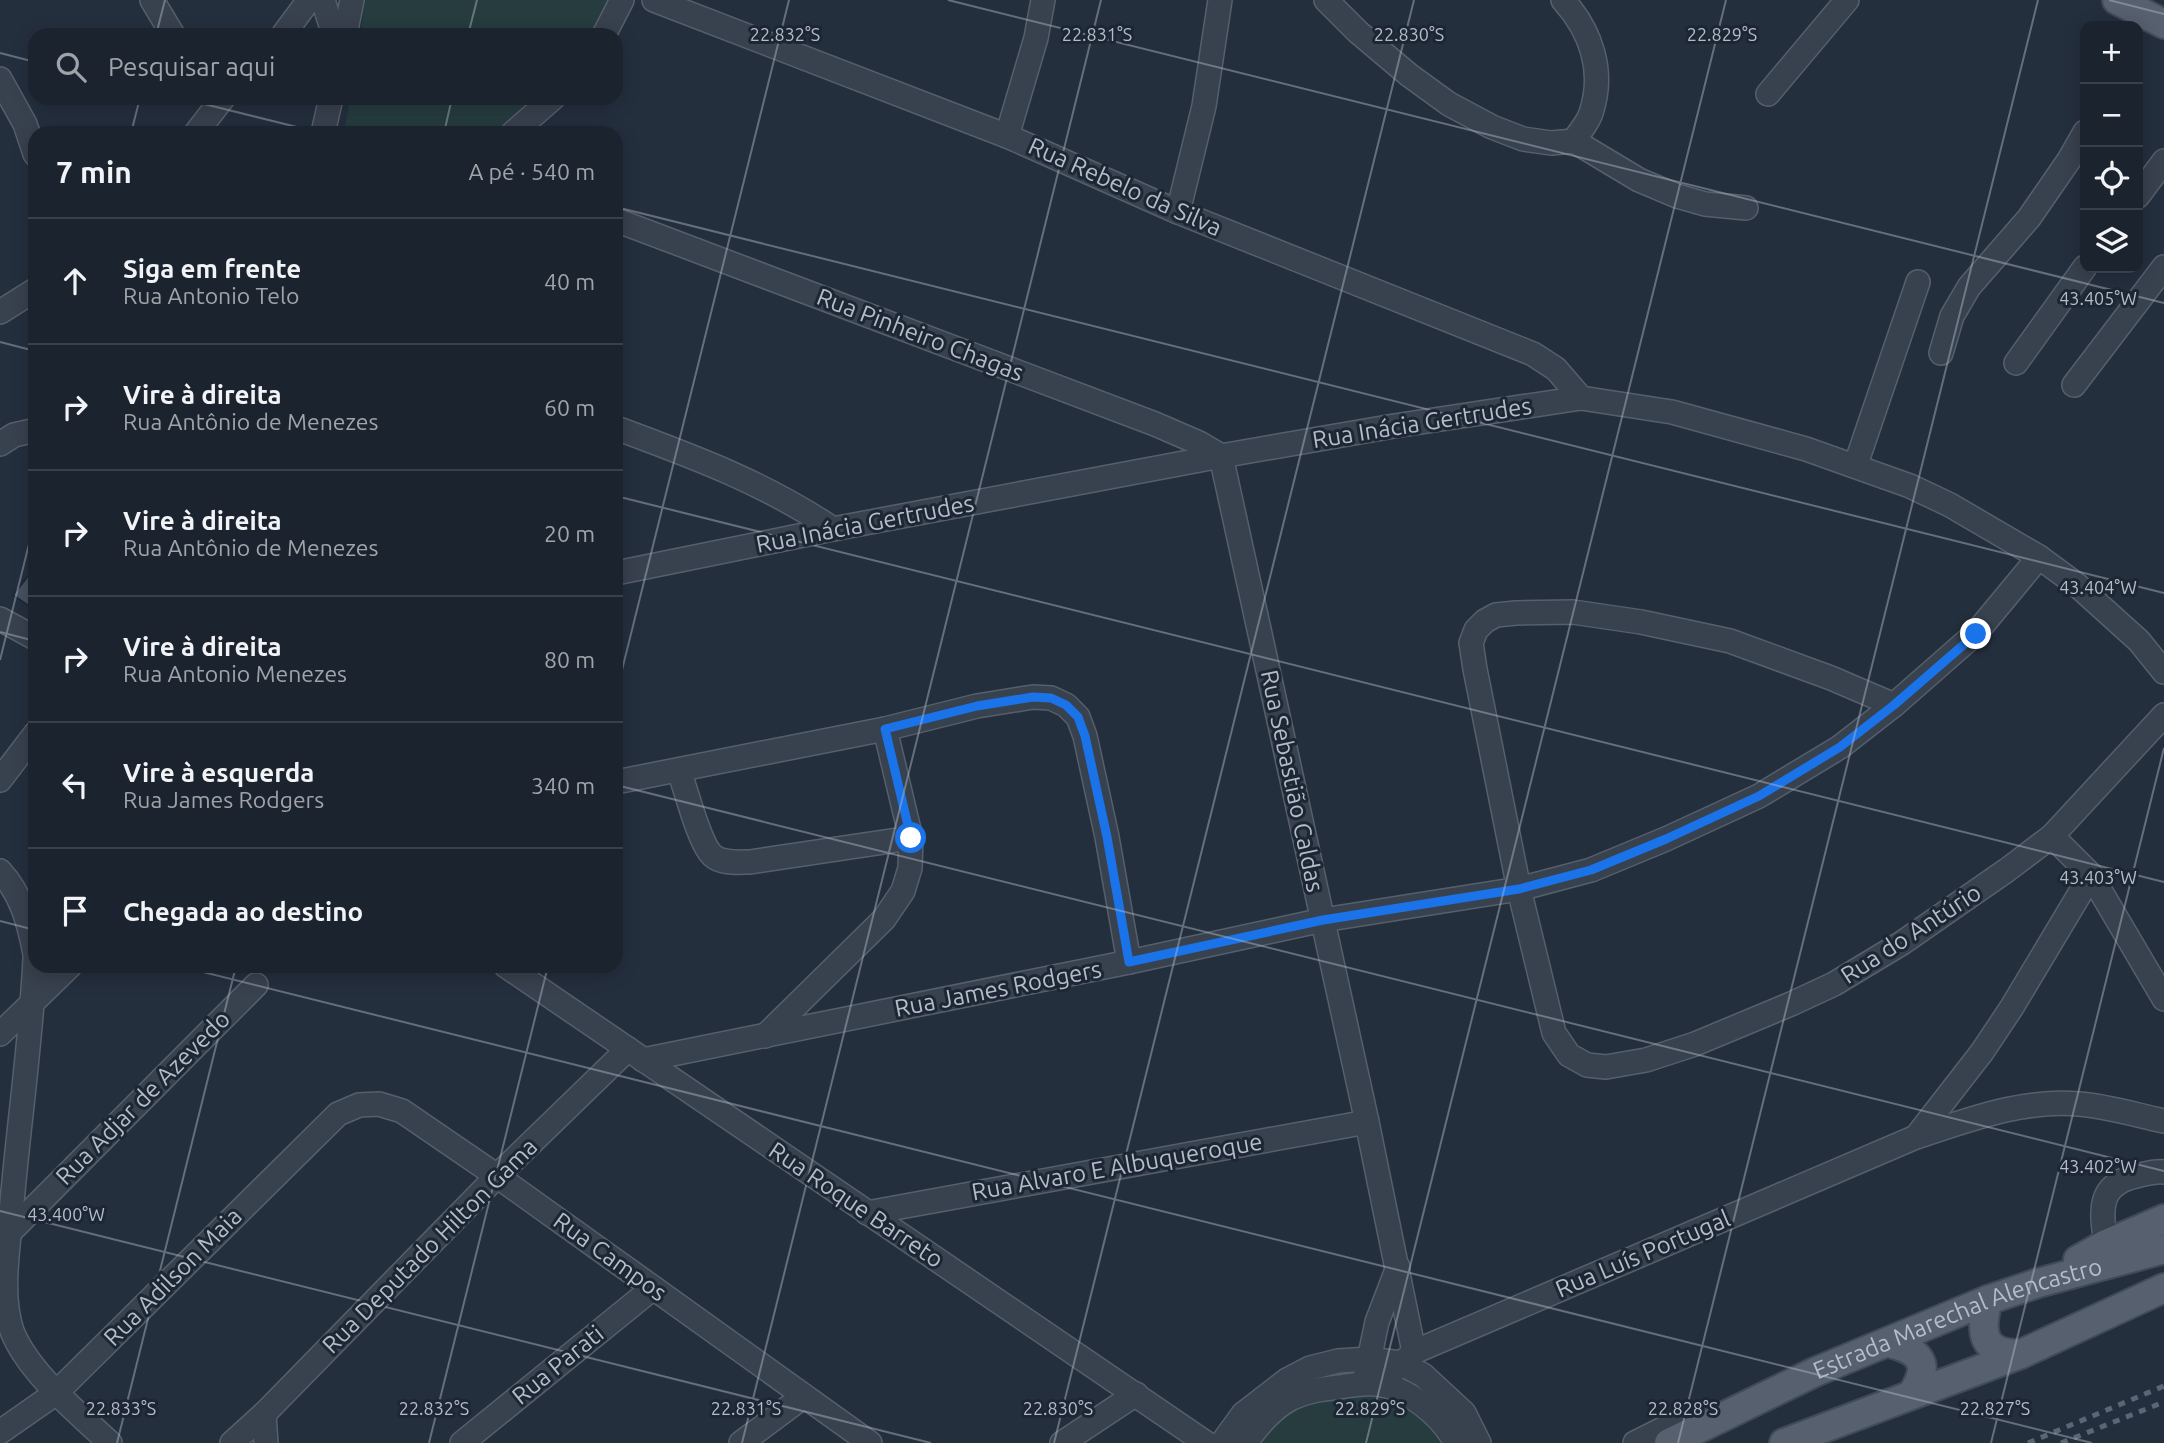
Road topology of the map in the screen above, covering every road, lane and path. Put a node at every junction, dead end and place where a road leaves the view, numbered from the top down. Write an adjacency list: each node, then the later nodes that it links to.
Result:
1 (152, 0): 14 (street)
2 (309, 0): 15 (street)
3 (323, 0): 16 (street)
4 (352, 0): 17 (street)
5 (622, 0): 18 (street)
6 (654, 0): 28 (street, Rua Rebelo da Silva)
7 (1043, 0): 28 (street)
8 (1220, 0): 34 (street)
9 (1326, 0): 29 (street)
10 (1563, 0): 29 (street)
11 (1847, 0): 20 (street)
12 (2117, 0): 13 (main road)
13 (2149, 23)
14 (169, 28)
15 (288, 28)
16 (332, 28)
17 (346, 28)
18 (608, 28)
19 (0, 79): 27 (street)
20 (1768, 94)
21 (214, 105): 24 (street)
22 (329, 105): 25 (street)
23 (545, 105): 26 (street)
24 (200, 126)
25 (325, 126)
26 (521, 126)
27 (28, 133)
28 (1007, 136): 34 (street, Rua Rebelo da Silva)
29 (1574, 141): 33 (street)
30 (2080, 141): 41 (street)
31 (2164, 160): 32 (street)
32 (2143, 189)
33 (1746, 208)
34 (1178, 212): 44 (street, Rua Rebelo da Silva)
35 (623, 223): 48 (street, Rua Pinheiro Chagas)
36 (2164, 267): 43 (street)
37 (2081, 273): 42 (street)
38 (1918, 282): 49 (street)
39 (28, 294): 40 (street)
40 (0, 312)
41 (1941, 353)
42 (2016, 363)
43 (2074, 386)
44 (1581, 398): 48 (street, Rua Inácia Gertrudes); 49 (street, Rua Inácia Gertrudes)
45 (623, 431): 50 (street)
46 (28, 432): 47 (street)
47 (0, 444)
48 (1221, 456): 50 (street, Rua Inácia Gertrudes); 69 (street, Rua Sebastião Caldas)
49 (1856, 464): 51 (street, Rua Inácia Gertrudes)
50 (833, 529): 52 (street, Rua Inácia Gertrudes)
51 (2039, 557): 55 (street, Rua Inácia Gertrudes); 56 (street, Rua James Rodgers)
52 (623, 572)
53 (0, 619): 54 (street)
54 (28, 634)
55 (2164, 672)
56 (1894, 705): 67 (street, Rua James Rodgers); 67 (street)
57 (2164, 716): 63 (street, Rua do Antúrio)
58 (885, 729): 60 (street); 64 (street); 70 (street)
59 (28, 743): 61 (street)
60 (679, 771): 62 (street); 64 (street)
61 (0, 780)
62 (623, 781)
63 (2052, 836): 66 (street); 67 (street, Rua do Antúrio)
64 (911, 838): 78 (street)
65 (0, 871): 68 (street)
66 (2091, 876): 75 (street); 83 (street, Rua Luís Portugal)
67 (1519, 889): 69 (street, Rua James Rodgers)
68 (28, 920)
69 (1323, 920): 70 (street, Rua James Rodgers); 82 (street, Rua Sebastião Caldas)
70 (1129, 962): 78 (street, Rua James Rodgers)
71 (34, 973): 76 (street)
72 (63, 973): 76 (street)
73 (516, 973): 79 (street, Rua Roque Barreto)
74 (256, 985): 88 (street, Rua Adjar de Azevedo)
75 (2164, 999)
76 (33, 1004): 77 (street); 88 (street)
77 (0, 1034)
78 (765, 1036): 79 (street, Rua James Rodgers)
79 (636, 1054): 85 (street, Rua Deputado Hilton Gama); 86 (street, Rua Roque Barreto)
80 (338, 1114): 85 (street, Rua Campos); 100 (street, Rua Adilson Maia)
81 (2164, 1121): 83 (street, Rua Luís Portugal)
82 (1367, 1122): 86 (street, Rua Alvaro E Albuqueroque); 91 (street, Rua Sebastião Caldas)
83 (1916, 1137): 97 (street, Rua Luís Portugal)
84 (2164, 1172): 90 (street)
85 (496, 1176): 92 (street, Rua Campos); 105 (street, Rua Deputado Hilton Gama)
86 (867, 1213): 101 (street, Rua Roque Barreto)
87 (2164, 1219): 90 (main road)
88 (5, 1237): 100 (street)
89 (2164, 1249): 90 (main road, Estrada Marechal Alencastro)
90 (2107, 1254): 94 (main road, Estrada Marechal Alencastro)
91 (1398, 1267): 97 (street, Rua Sebastião Caldas); 98 (street)
92 (653, 1288): 103 (street, Rua Campos); 110 (street, Rua Parati)
93 (2164, 1288): 96 (main road, Estrada Marechal Alencastro)
94 (1988, 1300): 95 (main road, Estrada Marechal Alencastro); 96 (main road)
95 (1889, 1343): 102 (main road); 104 (main road, Estrada Marechal Alencastro)
96 (2021, 1354): 102 (main road, Estrada Marechal Alencastro)
97 (1407, 1357): 98 (street); 99 (street, Rua Luís Portugal); 118 (street)
98 (1369, 1359): 99 (street); 115 (street)
99 (1372, 1384): 116 (street); 117 (street)
100 (56, 1393): 106 (street, Rua Adilson Maia); 107 (street)
101 (1136, 1394): 113 (street); 114 (street, Rua Roque Barreto)
102 (1912, 1394): 121 (main road, Estrada Marechal Alencastro)
103 (804, 1396): 111 (street); 112 (street, Rua Campos)
104 (1756, 1400): 119 (street, Estrada Marechal Alencastro); 120 (main road, Estrada Marechal Alencastro)
105 (264, 1413): 108 (street, Rua Deputado Hilton Gama); 109 (street)
106 (0, 1432)
107 (110, 1443)
108 (232, 1443)
109 (266, 1443)
110 (462, 1443)
111 (741, 1443)
112 (870, 1443)
113 (1062, 1443)
114 (1206, 1443)
115 (1222, 1443)
116 (1245, 1443)
117 (1456, 1443)
118 (1479, 1443)
119 (1635, 1443)
120 (1669, 1443)
121 (1784, 1443)

